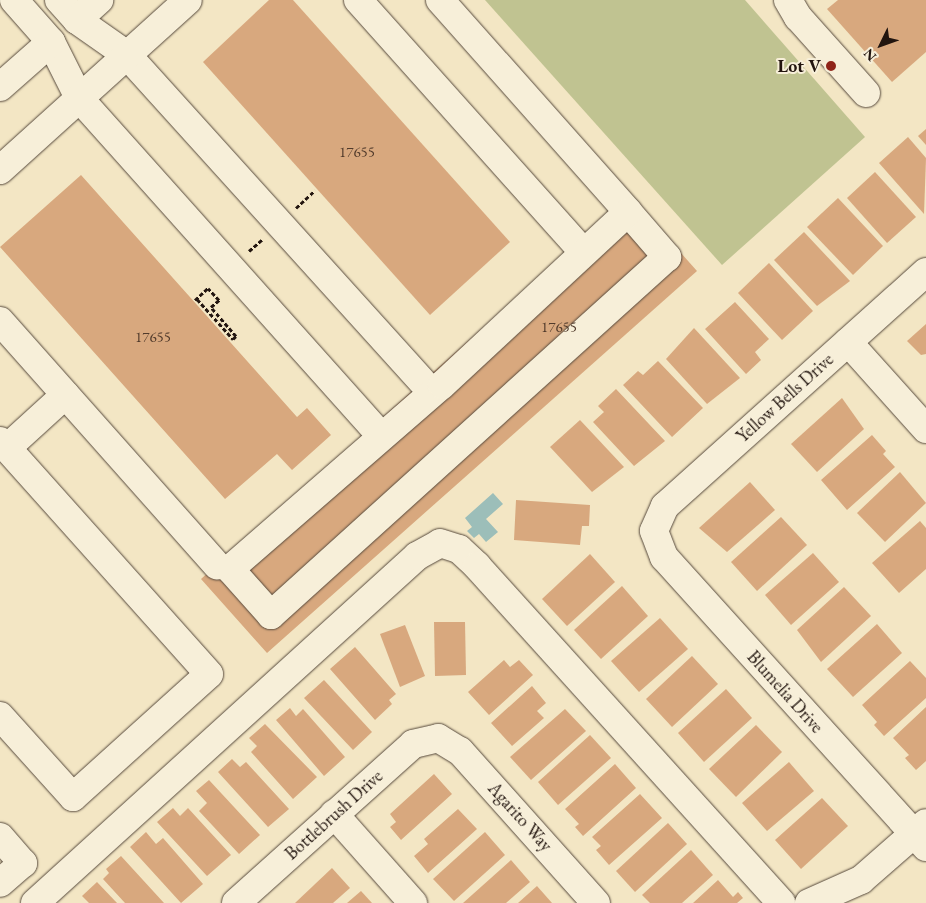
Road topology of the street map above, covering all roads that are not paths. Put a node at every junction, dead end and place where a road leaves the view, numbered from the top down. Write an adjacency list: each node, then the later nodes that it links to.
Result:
1 (14, 0): 9 (street)
2 (59, 0): 8 (street)
3 (99, 0): 8 (street)
4 (188, 0): 10 (street)
5 (358, 0): 16 (street)
6 (440, 0): 15 (street)
7 (788, 0): 12 (street)
8 (77, 20): 10 (street)
9 (51, 42): 11 (street); 13 (street)
10 (127, 54): 13 (street); 20 (street)
11 (0, 87)
12 (866, 93)
13 (79, 98): 14 (street); 22 (street)
14 (0, 170)
15 (628, 212): 15 (street)
16 (576, 244)
17 (926, 272): 19 (street, Yellow Bells Drive)
18 (0, 321): 21 (street)
19 (848, 342): 23 (street); 25 (street, Yellow Bells Drive)
20 (422, 382)
21 (65, 395): 24 (street); 26 (street)
22 (372, 426)
23 (926, 429)
24 (3, 444): 27 (street)
25 (654, 531): 30 (street, Blumelia Drive)
26 (217, 565)
27 (0, 716)
28 (438, 738): 29 (street, Bottlebrush Drive); 37 (street, Agarito Way)
29 (334, 814): 35 (street, Bottlebrush Drive); 36 (street)
30 (922, 835): 33 (street)
31 (0, 837): 32 (street)
32 (0, 883)
33 (856, 891): 39 (street)
34 (35, 903): 38 (street)
35 (236, 903)
36 (412, 903)
37 (596, 903)
38 (781, 903)
39 (809, 903)

